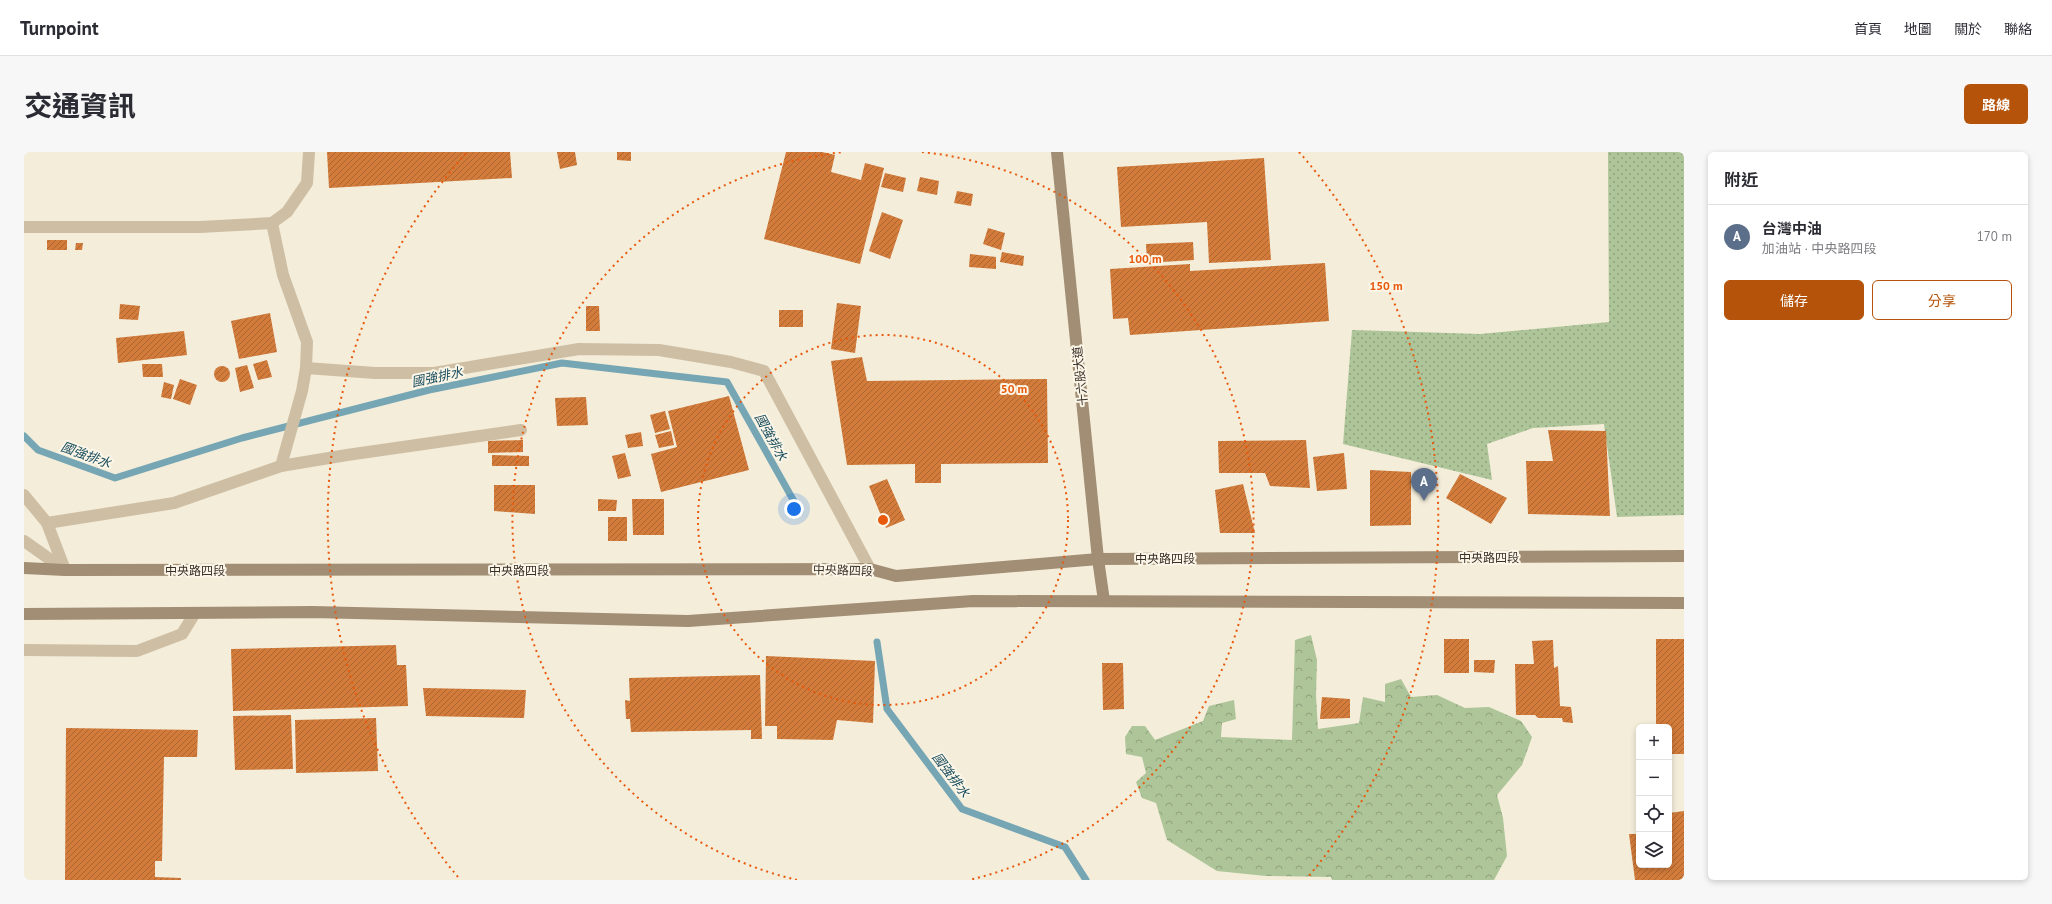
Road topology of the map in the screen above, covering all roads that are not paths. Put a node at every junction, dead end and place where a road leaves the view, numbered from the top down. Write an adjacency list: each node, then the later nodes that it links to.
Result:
1 (310, 152): 3 (street)
2 (1057, 152): 12 (street, 十六股大道)
3 (272, 223): 4 (street); 5 (street)
4 (24, 227)
5 (306, 368): 7 (street); 14 (street)
6 (521, 430): 7 (street)
7 (281, 466): 9 (street)
8 (24, 495): 9 (street)
9 (47, 523): 15 (street)
10 (24, 541): 15 (street)
11 (1684, 556): 12 (street, 中央路四段)
12 (1098, 559): 14 (street, 中央路四段); 16 (street, 十六股大道)
13 (24, 568): 15 (street, 中央路四段)
14 (870, 569): 15 (street, 中央路四段)
15 (65, 570)
16 (1104, 601): 17 (street); 18 (street)
17 (1684, 603)
18 (195, 613): 19 (street); 20 (street)
19 (24, 614)
20 (24, 650)

